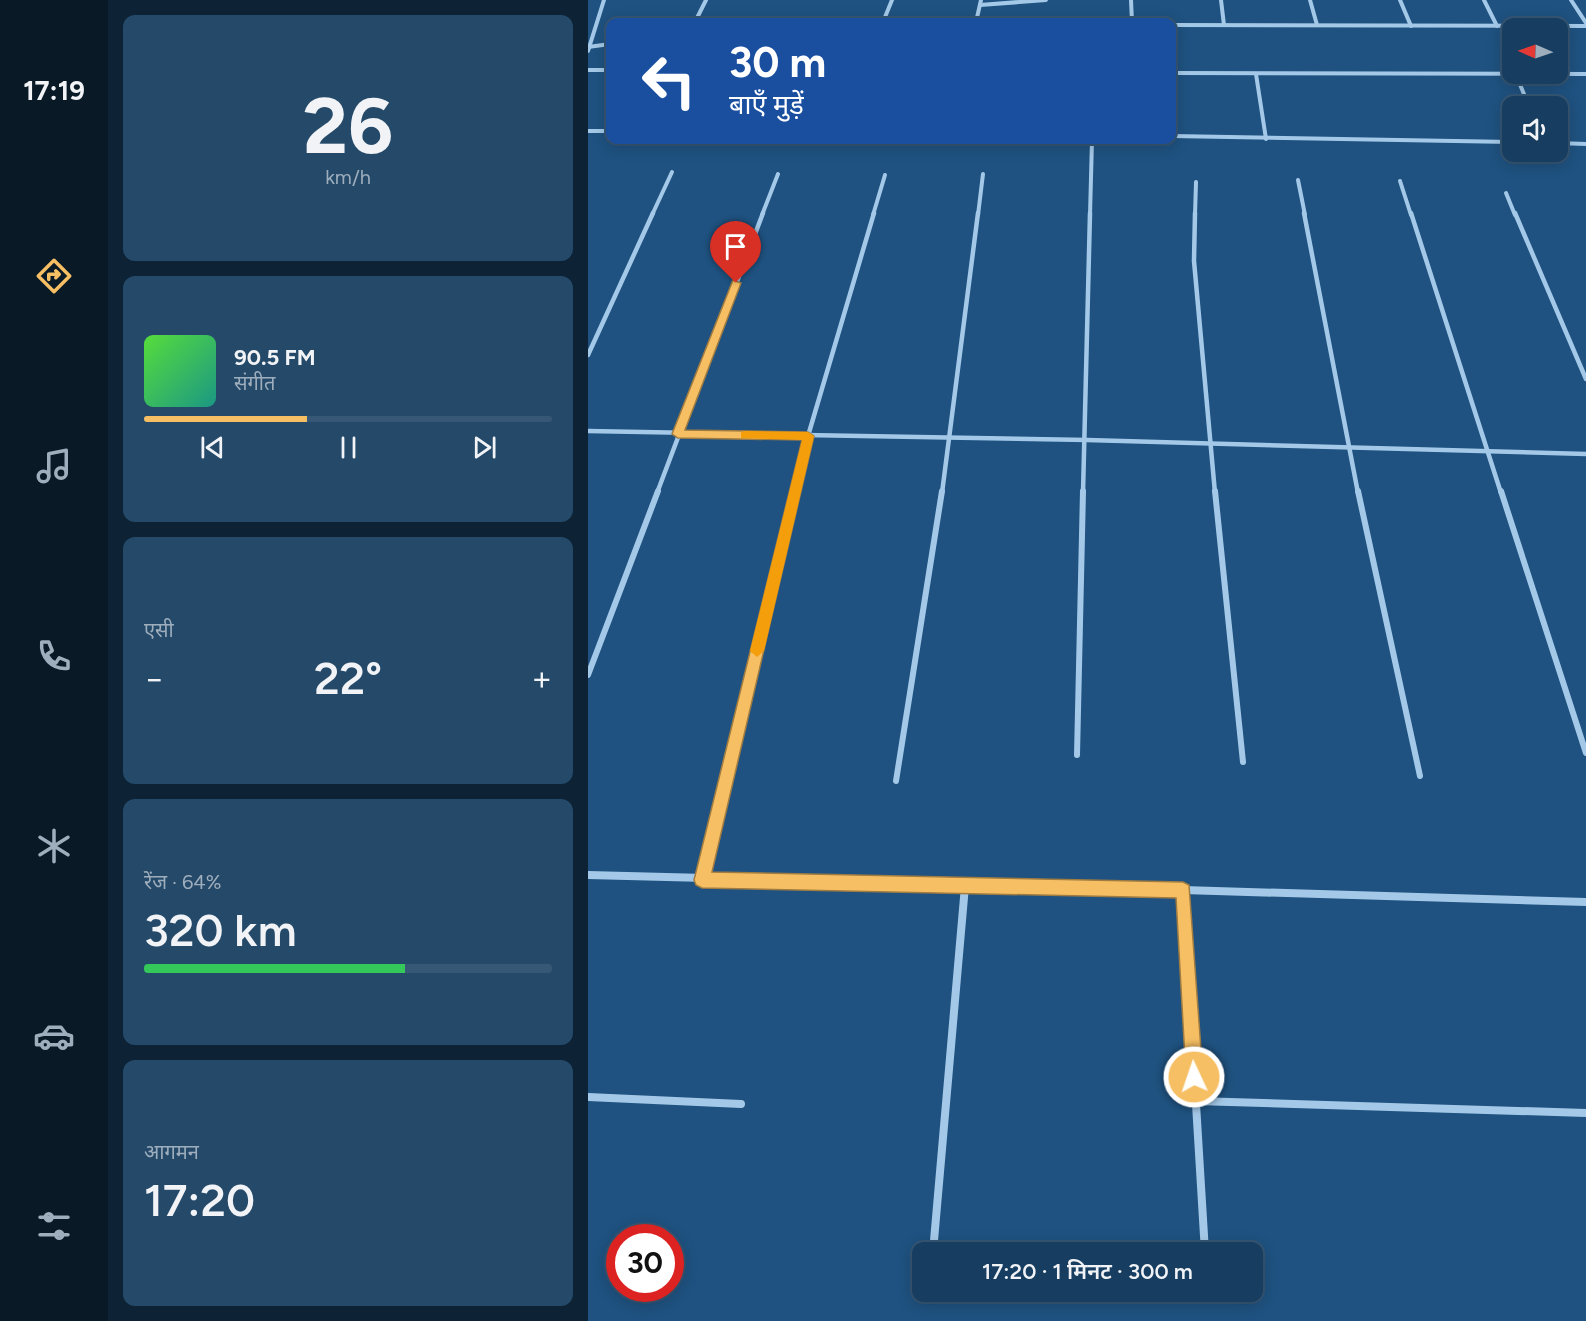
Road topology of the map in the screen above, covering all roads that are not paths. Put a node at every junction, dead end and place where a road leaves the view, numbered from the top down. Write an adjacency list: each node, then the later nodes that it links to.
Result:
1 (604, 0): 24 (street)
2 (706, 0): 13 (street)
3 (892, 0): 14 (street)
4 (981, 0): 12 (street)
5 (1046, 0): 12 (street)
6 (1131, 0): 16 (street)
7 (1221, 0): 17 (street)
8 (1310, 0): 18 (street)
9 (1400, 0): 21 (street)
10 (1484, 0): 22 (street)
11 (1571, 0): 19 (street)
12 (980, 5): 15 (street)
13 (697, 18)
14 (885, 18)
15 (977, 18)
16 (1132, 18)
17 (1224, 25): 18 (street); 20 (street)
18 (1317, 25): 21 (street)
19 (1586, 25): 22 (street)
20 (1176, 26)
21 (1411, 26): 22 (street)
22 (1497, 26)
23 (606, 46): 24 (street)
24 (588, 48)
25 (588, 70): 26 (street)
26 (606, 70)
27 (1176, 73): 28 (street)
28 (1256, 74): 31 (street); 35 (street)
29 (1568, 74): 30 (street)
30 (1586, 74)
31 (1502, 75)
32 (588, 131): 33 (street)
33 (606, 131)
34 (1176, 136): 35 (street)
35 (1266, 139): 36 (street)
36 (1502, 142)
37 (1568, 143): 39 (street)
38 (1092, 144): 54 (street)
39 (1586, 144)
40 (672, 172): 48 (street)
41 (778, 174): 51 (street)
42 (885, 174): 52 (street)
43 (983, 174): 53 (street)
44 (1298, 180): 56 (street)
45 (1400, 181): 57 (street)
46 (1196, 182): 55 (street)
47 (1506, 193): 49 (street)
48 (588, 355)
49 (1586, 379)
50 (588, 431): 51 (street)
51 (678, 434): 52 (street); 59 (street)
52 (808, 436): 53 (street); 66 (street)
53 (951, 437): 54 (street); 64 (street)
54 (1087, 440): 55 (street); 61 (street)
55 (1210, 444): 56 (street); 62 (street)
56 (1348, 448): 57 (street); 63 (street)
57 (1488, 452): 58 (street); 60 (street)
58 (1586, 454)
59 (588, 675)
60 (1586, 753)
61 (1077, 754)
62 (1243, 762)
63 (1420, 776)
64 (896, 781)
65 (588, 875): 66 (street)
66 (702, 880): 67 (street)
67 (965, 885): 68 (street); 74 (street)
68 (1183, 890): 69 (street); 71 (street)
69 (1586, 902)
70 (588, 1097): 72 (street)
71 (1196, 1101): 73 (street); 75 (street)
72 (741, 1104)
73 (1586, 1113)
74 (934, 1242)
75 (1204, 1242)

